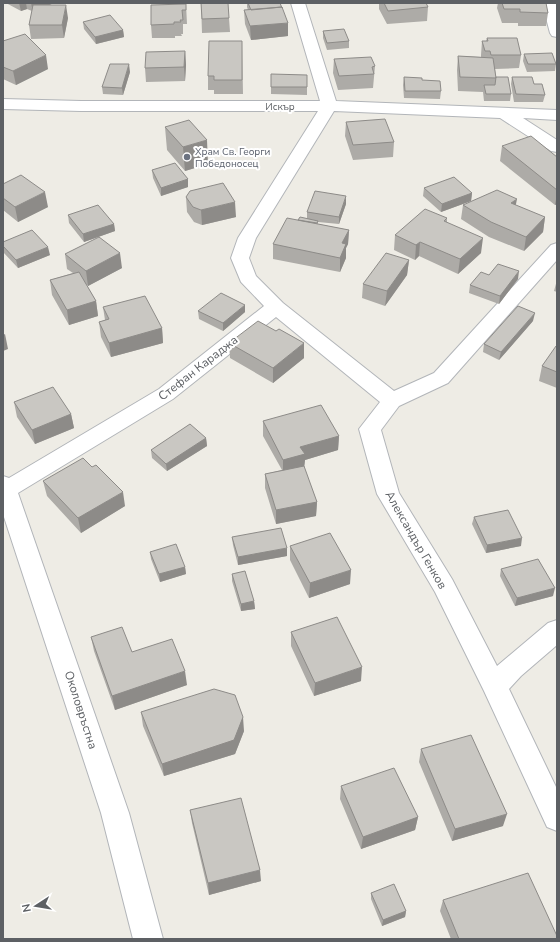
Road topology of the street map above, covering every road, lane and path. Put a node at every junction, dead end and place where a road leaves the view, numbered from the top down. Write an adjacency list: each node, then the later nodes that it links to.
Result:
1 (298, 3): 5 (street)
2 (549, 3): 3 (street)
3 (557, 33)
4 (3, 104): 5 (street, Искър)
5 (329, 106): 6 (street, Искър); 11 (street)
6 (505, 114): 7 (street, Искър); 8 (street); 9 (street)
7 (557, 115)
8 (557, 129)
9 (557, 147)
10 (557, 249): 12 (street, Александър Генков)
11 (276, 307): 12 (street); 13 (street, Стефан Караджа)
12 (392, 401): 15 (street, Александър Генков)
13 (5, 487): 17 (street, Околовръстна)
14 (557, 630): 15 (street)
15 (495, 686): 16 (street, Александър Генков)
16 (557, 818)
17 (148, 939)

